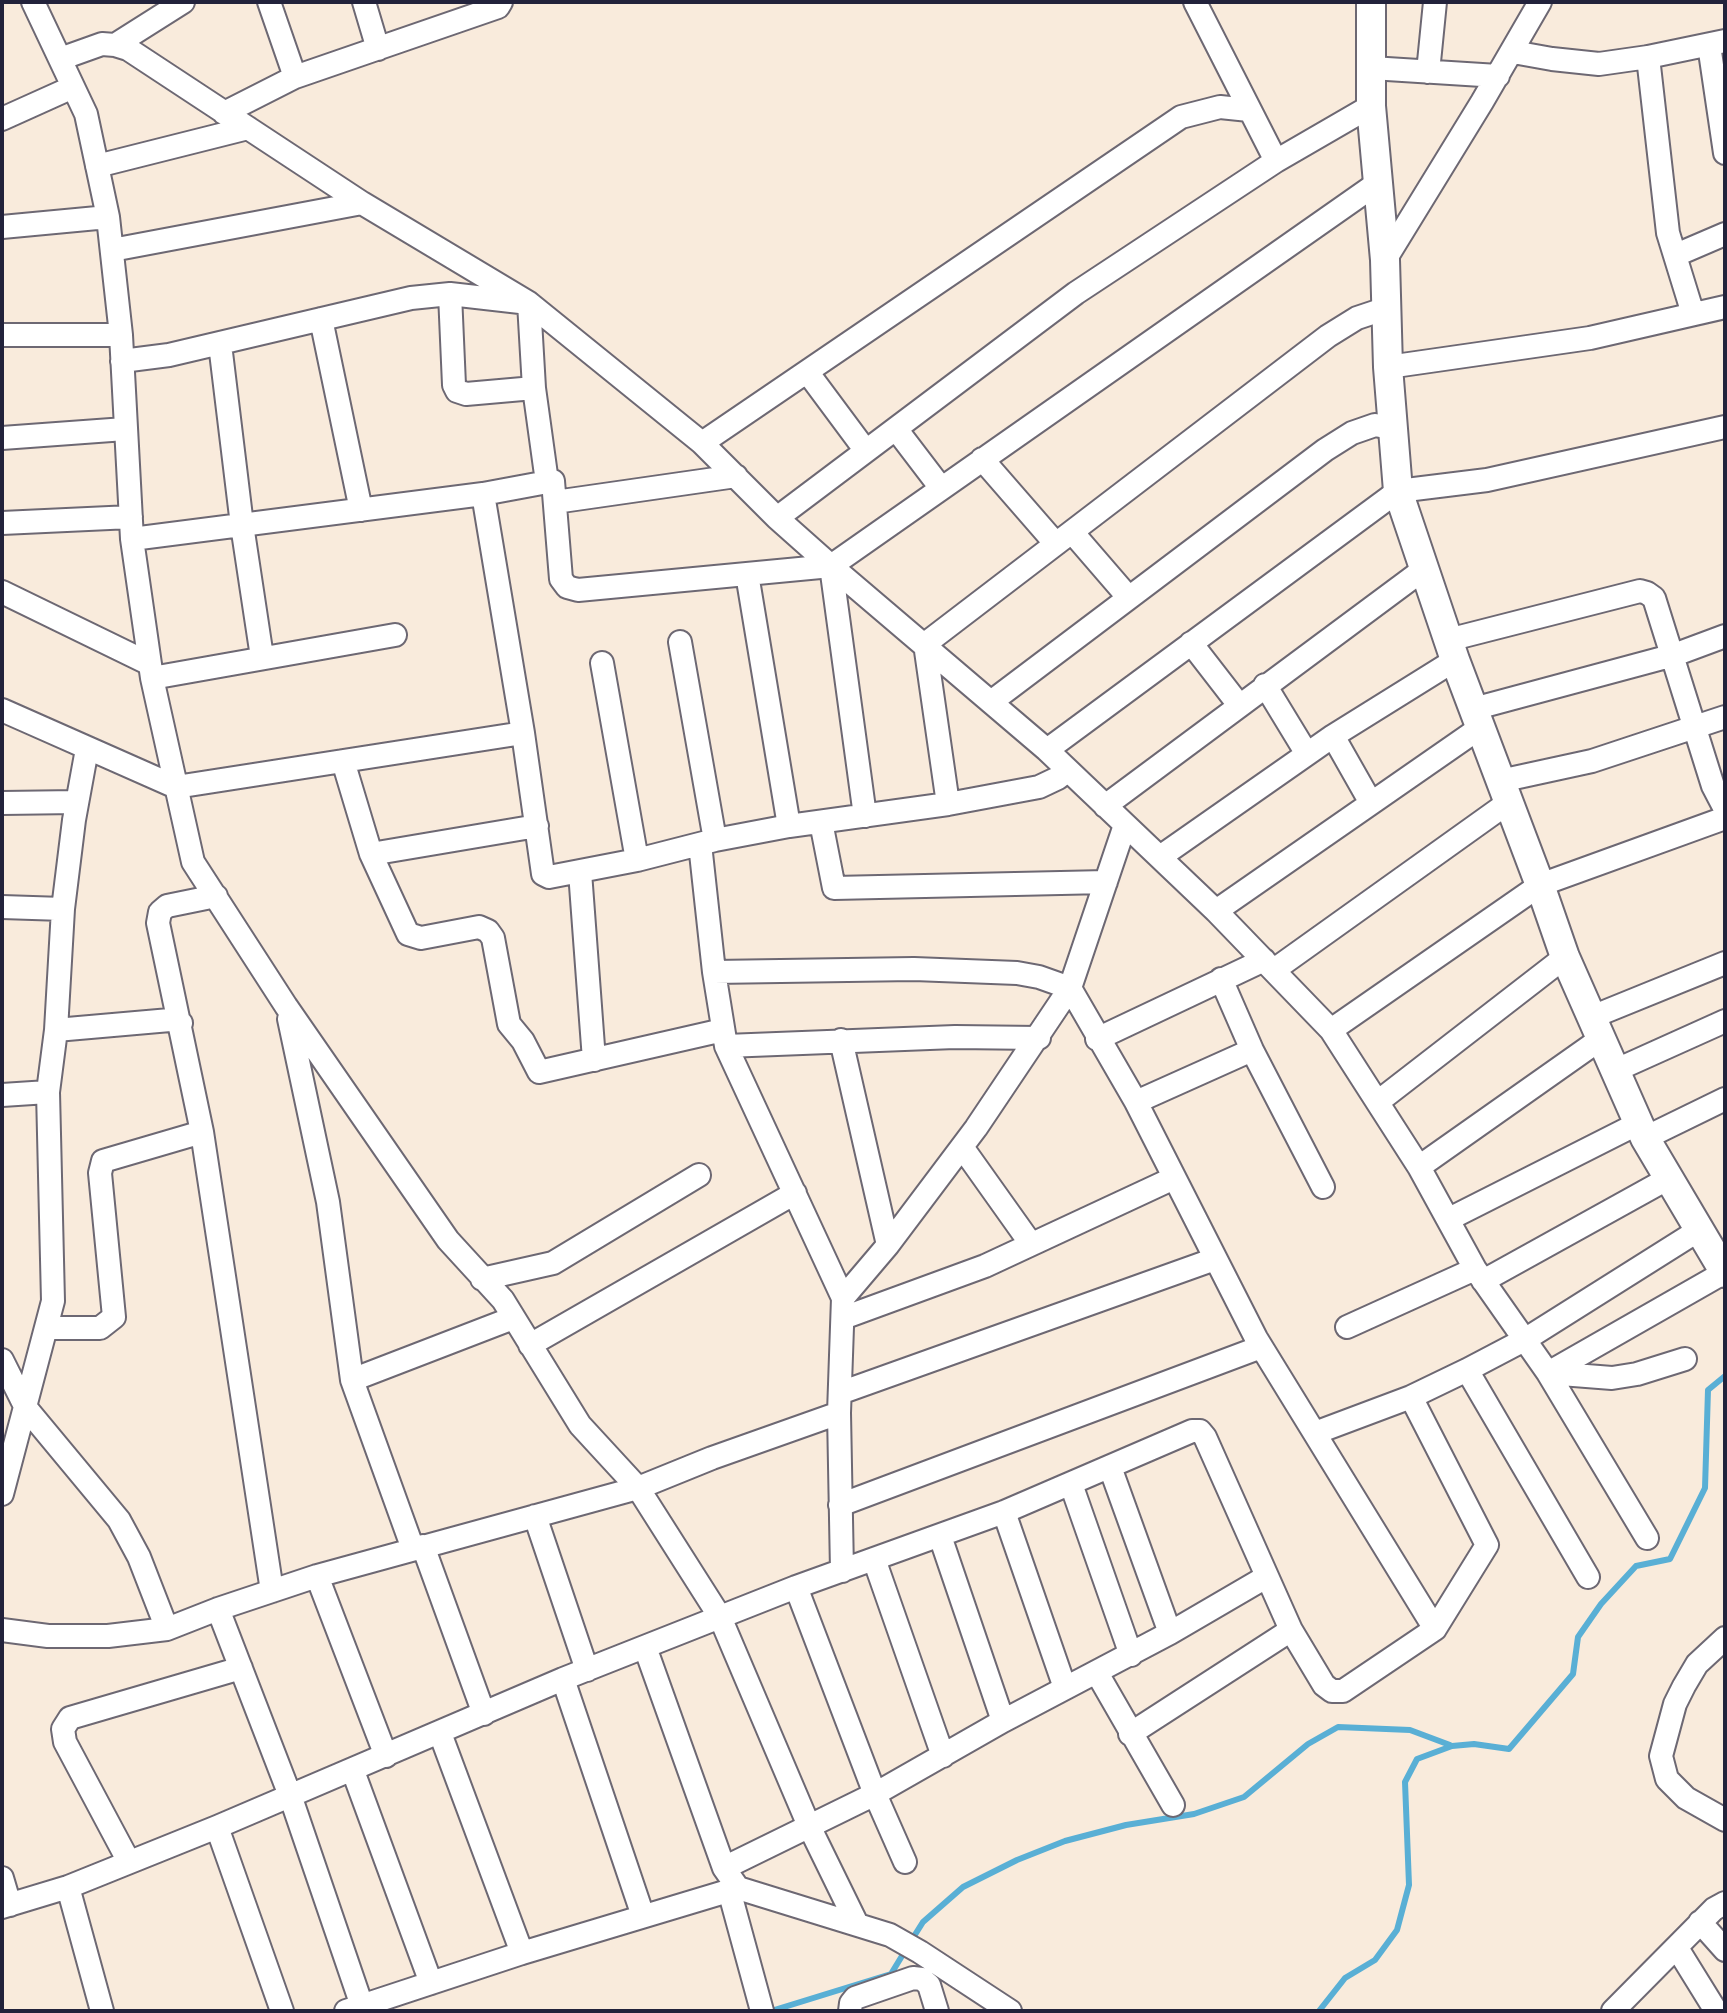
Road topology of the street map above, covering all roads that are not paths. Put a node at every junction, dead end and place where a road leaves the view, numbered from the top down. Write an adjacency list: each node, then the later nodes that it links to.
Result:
1 (33, 2): 15 (street)
2 (183, 2): 11 (street)
3 (269, 2): 19 (street)
4 (364, 2): 12 (street)
5 (501, 2): 12 (street)
6 (1195, 2): 22 (street)
7 (1371, 2): 16 (street)
8 (1435, 2): 17 (street)
9 (1540, 2): 13 (street)
10 (1717, 43): 14 (street); 26 (street)
11 (115, 45): 15 (street); 23 (street)
12 (378, 49): 19 (street)
13 (1513, 52): 14 (street); 18 (street)
14 (1648, 57): 35 (street)
15 (60, 59): 20 (street)
16 (1371, 68): 17 (street); 21 (street)
17 (1428, 72): 18 (street)
18 (1498, 76): 36 (street)
19 (295, 77): 23 (street)
20 (73, 87): 24 (street); 28 (street)
21 (1371, 106): 27 (street); 29 (street)
22 (1249, 110): 27 (street); 48 (street)
23 (224, 113): 25 (street)
24 (2, 119)
25 (248, 128): 28 (street); 30 (street)
26 (1725, 153)
27 (1276, 161): 53 (street)
28 (97, 166): 31 (street)
29 (1379, 182): 36 (street); 57 (street)
30 (362, 203): 34 (street); 38 (street)
31 (108, 217): 32 (street); 34 (street)
32 (2, 227)
33 (1725, 234): 35 (street)
34 (112, 250): 44 (street)
35 (1676, 255): 41 (street)
36 (1385, 260): 40 (street)
37 (450, 294): 38 (street); 42 (street); 49 (street)
38 (529, 303): 49 (street); 55 (street)
39 (1725, 307): 41 (street)
40 (1387, 308): 47 (street); 68 (street)
41 (1693, 314): 47 (street)
42 (321, 319): 45 (street); 63 (street)
43 (2, 335): 44 (street)
44 (121, 335): 46 (street)
45 (220, 344): 46 (street); 66 (street)
46 (122, 361): 52 (street)
47 (1388, 367): 51 (street)
48 (808, 373): 55 (street); 56 (street)
49 (534, 388): 61 (street)
50 (1725, 427): 60 (street)
51 (1391, 428): 60 (street); 73 (street)
52 (125, 429): 54 (street); 67 (street)
53 (896, 429): 56 (street); 59 (street)
54 (2, 438)
55 (702, 443): 58 (street)
56 (866, 451): 64 (street)
57 (982, 459): 59 (street); 68 (street)
58 (736, 476): 61 (street); 64 (street)
59 (941, 488): 69 (street)
60 (1398, 491): 70 (street); 77 (street)
61 (551, 492): 62 (street); 71 (street)
62 (483, 494): 63 (street); 91 (street)
63 (361, 510): 66 (street)
64 (777, 518): 69 (street)
65 (2, 523): 67 (street)
66 (242, 525): 67 (street); 81 (street)
67 (131, 528): 83 (street)
68 (1064, 538): 73 (street); 78 (street)
69 (831, 566): 71 (street); 78 (street); 106 (street)
70 (1424, 569): 79 (street); 84 (street)
71 (747, 574): 111 (street)
72 (2, 592): 83 (street)
73 (1129, 598): 85 (street)
74 (395, 635): 81 (street)
75 (1725, 636): 80 (street)
76 (680, 642): 112 (street)
77 (1191, 643): 86 (street); 94 (street)
78 (925, 644): 85 (street); 103 (street)
79 (1451, 650): 80 (street); 89 (street); 92 (street)
80 (1674, 655): 89 (street); 90 (street)
81 (262, 657): 83 (street)
82 (602, 663): 115 (street)
83 (151, 671): 98 (street)
84 (1265, 685): 86 (street); 95 (street)
85 (991, 702): 94 (street)
86 (1239, 705): 104 (street)
87 (2, 710): 93 (street)
88 (1725, 717): 90 (street)
89 (1477, 718): 99 (street); 102 (street)
90 (1696, 729): 99 (street); 105 (street)
91 (523, 733): 96 (street); 110 (street)
92 (1333, 736): 95 (street); 102 (street)
93 (87, 749): 98 (street); 100 (street)
94 (1047, 750): 97 (street)
95 (1307, 754): 114 (street)
96 (343, 761): 98 (street); 113 (street)
97 (1068, 770): 103 (street); 104 (street)
98 (176, 787): 119 (street)
99 (1505, 791): 118 (street); 125 (street)
100 (77, 802): 101 (street); 121 (street)
101 (2, 803)
102 (1371, 803): 122 (street)
103 (948, 804): 106 (street)
104 (1105, 806): 109 (street)
105 (1725, 809)
106 (865, 816): 108 (street)
107 (1725, 818): 118 (street)
108 (821, 822): 111 (street); 117 (street)
109 (1125, 825): 114 (street); 117 (street)
110 (537, 826): 113 (street); 116 (street)
111 (789, 826): 112 (street)
112 (708, 842): 115 (street); 126 (street)
113 (371, 854): 140 (street)
114 (1160, 857): 122 (street)
115 (637, 860): 116 (street)
116 (580, 872): 140 (street)
117 (1106, 882): 128 (street)
118 (1540, 885): 123 (street); 134 (street)
119 (216, 896): 129 (street); 131 (street)
120 (2, 907): 121 (street)
121 (63, 909): 133 (street)
122 (1216, 911): 125 (street)
123 (1565, 957): 132 (street); 145 (street)
124 (1725, 963): 132 (street)
125 (1269, 965): 127 (street); 134 (street)
126 (714, 972): 128 (street); 135 (street)
127 (1221, 979): 137 (street); 139 (street)
128 (1070, 988): 136 (street); 137 (street)
129 (286, 1006): 163 (street); 175 (street)
130 (1725, 1021): 141 (street)
131 (181, 1023): 133 (street); 148 (street)
132 (1597, 1028): 141 (street); 150 (street)
133 (56, 1030): 142 (street)
134 (1331, 1030): 145 (street)
135 (724, 1038): 138 (street); 140 (street); 155 (street)
136 (1039, 1038): 138 (street); 149 (street)
137 (1097, 1039): 146 (street)
138 (841, 1040): 159 (street)
139 (1252, 1050): 146 (street); 154 (street)
140 (594, 1060)
141 (1614, 1071): 147 (street)
142 (48, 1092): 143 (street); 167 (street)
143 (2, 1095)
144 (1725, 1099): 147 (street)
145 (1379, 1101): 150 (street)
146 (1136, 1102): 152 (street)
147 (1642, 1131): 153 (street); 156 (street)
148 (202, 1132): 167 (street); 196 (street)
149 (962, 1147): 158 (street); 159 (street)
150 (1419, 1167): 156 (street)
151 (699, 1175): 163 (street)
152 (1174, 1178): 158 (street); 160 (street)
153 (1669, 1178): 157 (street); 162 (street)
154 (1323, 1187)
155 (795, 1193): 164 (street); 170 (street)
156 (1449, 1219): 162 (street)
157 (1699, 1230): 161 (street); 169 (street)
158 (1031, 1244): 164 (street)
159 (888, 1245): 164 (street)
160 (1215, 1259): 168 (street); 177 (street)
161 (1725, 1273): 174 (street)
162 (1479, 1275): 166 (street); 169 (street)
163 (482, 1279): 165 (street)
164 (843, 1308): 177 (street)
165 (513, 1318): 170 (street); 175 (street)
166 (1347, 1327)
167 (46, 1328): 178 (street)
168 (1256, 1338): 179 (street); 184 (street)
169 (1526, 1339): 173 (street); 174 (street)
170 (530, 1345): 182 (street)
171 (1685, 1359): 174 (street)
172 (2, 1360): 178 (street)
173 (1467, 1370): 176 (street); 194 (street)
174 (1548, 1373): 188 (street)
175 (352, 1380): 189 (street)
176 (1411, 1397): 179 (street); 200 (street)
177 (840, 1403): 182 (street); 184 (street)
178 (26, 1408): 183 (street); 199 (street)
179 (1315, 1433): 200 (street)
180 (1110, 1467): 181 (street); 193 (street); 203 (street)
181 (1071, 1484): 185 (street); 206 (street)
182 (638, 1488): 186 (street); 198 (street)
183 (2, 1494)
184 (840, 1505): 191 (street)
185 (1004, 1512): 187 (street); 211 (street)
186 (535, 1516): 189 (street); 208 (street)
187 (940, 1536): 190 (street); 213 (street)
188 (1647, 1538)
189 (418, 1548): 192 (street); 212 (street)
190 (874, 1559): 191 (street); 217 (street)
191 (842, 1571): 195 (street)
192 (317, 1576): 196 (street); 216 (street)
193 (1266, 1577): 202 (street); 203 (street)
194 (1588, 1577)
195 (796, 1587): 198 (street); 219 (street)
196 (272, 1591): 197 (street)
197 (218, 1609): 199 (street); 207 (street)
198 (720, 1617): 205 (street); 223 (street)
199 (167, 1629): 201 (street)
200 (1435, 1629): 202 (street)
201 (2, 1630)
202 (1291, 1630): 215 (street)
203 (1170, 1633): 206 (street)
204 (1725, 1638): 222 (street)
205 (645, 1647): 208 (street); 227 (street)
206 (1131, 1655): 209 (street)
207 (241, 1668): 220 (street); 225 (street)
208 (587, 1670): 210 (street)
209 (1097, 1673): 211 (street); 215 (street)
210 (563, 1679): 212 (street); 233 (street)
211 (1065, 1688): 213 (street)
212 (484, 1714): 214 (street)
213 (1003, 1721): 217 (street)
214 (440, 1733): 216 (street); 238 (street)
215 (1130, 1734): 221 (street)
216 (386, 1756): 218 (street)
217 (943, 1756): 219 (street)
218 (353, 1771): 220 (street); 239 (street)
219 (875, 1794): 223 (street); 226 (street)
220 (291, 1798): 224 (street); 240 (street)
221 (1173, 1805)
222 (1725, 1820)
223 (809, 1826): 227 (street); 235 (street)
224 (217, 1827): 225 (street); 243 (street)
225 (129, 1862): 229 (street)
226 (905, 1862)
227 (724, 1868): 230 (street)
228 (2, 1878): 232 (street)
229 (68, 1887): 232 (street); 242 (street)
230 (734, 1889): 233 (street); 235 (street); 241 (street)
231 (1725, 1903): 234 (street)
232 (6, 1906)
233 (643, 1916): 238 (street)
234 (1700, 1922): 236 (street); 237 (street)
235 (857, 1924): 246 (street)
236 (1677, 1948): 247 (street); 248 (street)
237 (1725, 1950)
238 (522, 1953): 239 (street)
239 (431, 1983): 240 (street)
240 (354, 2008)
241 (761, 2008)
242 (102, 2011)
243 (282, 2011)
244 (850, 2011): 245 (street)
245 (937, 2011)
246 (1010, 2011)
247 (1613, 2011)
248 (1716, 2011)

